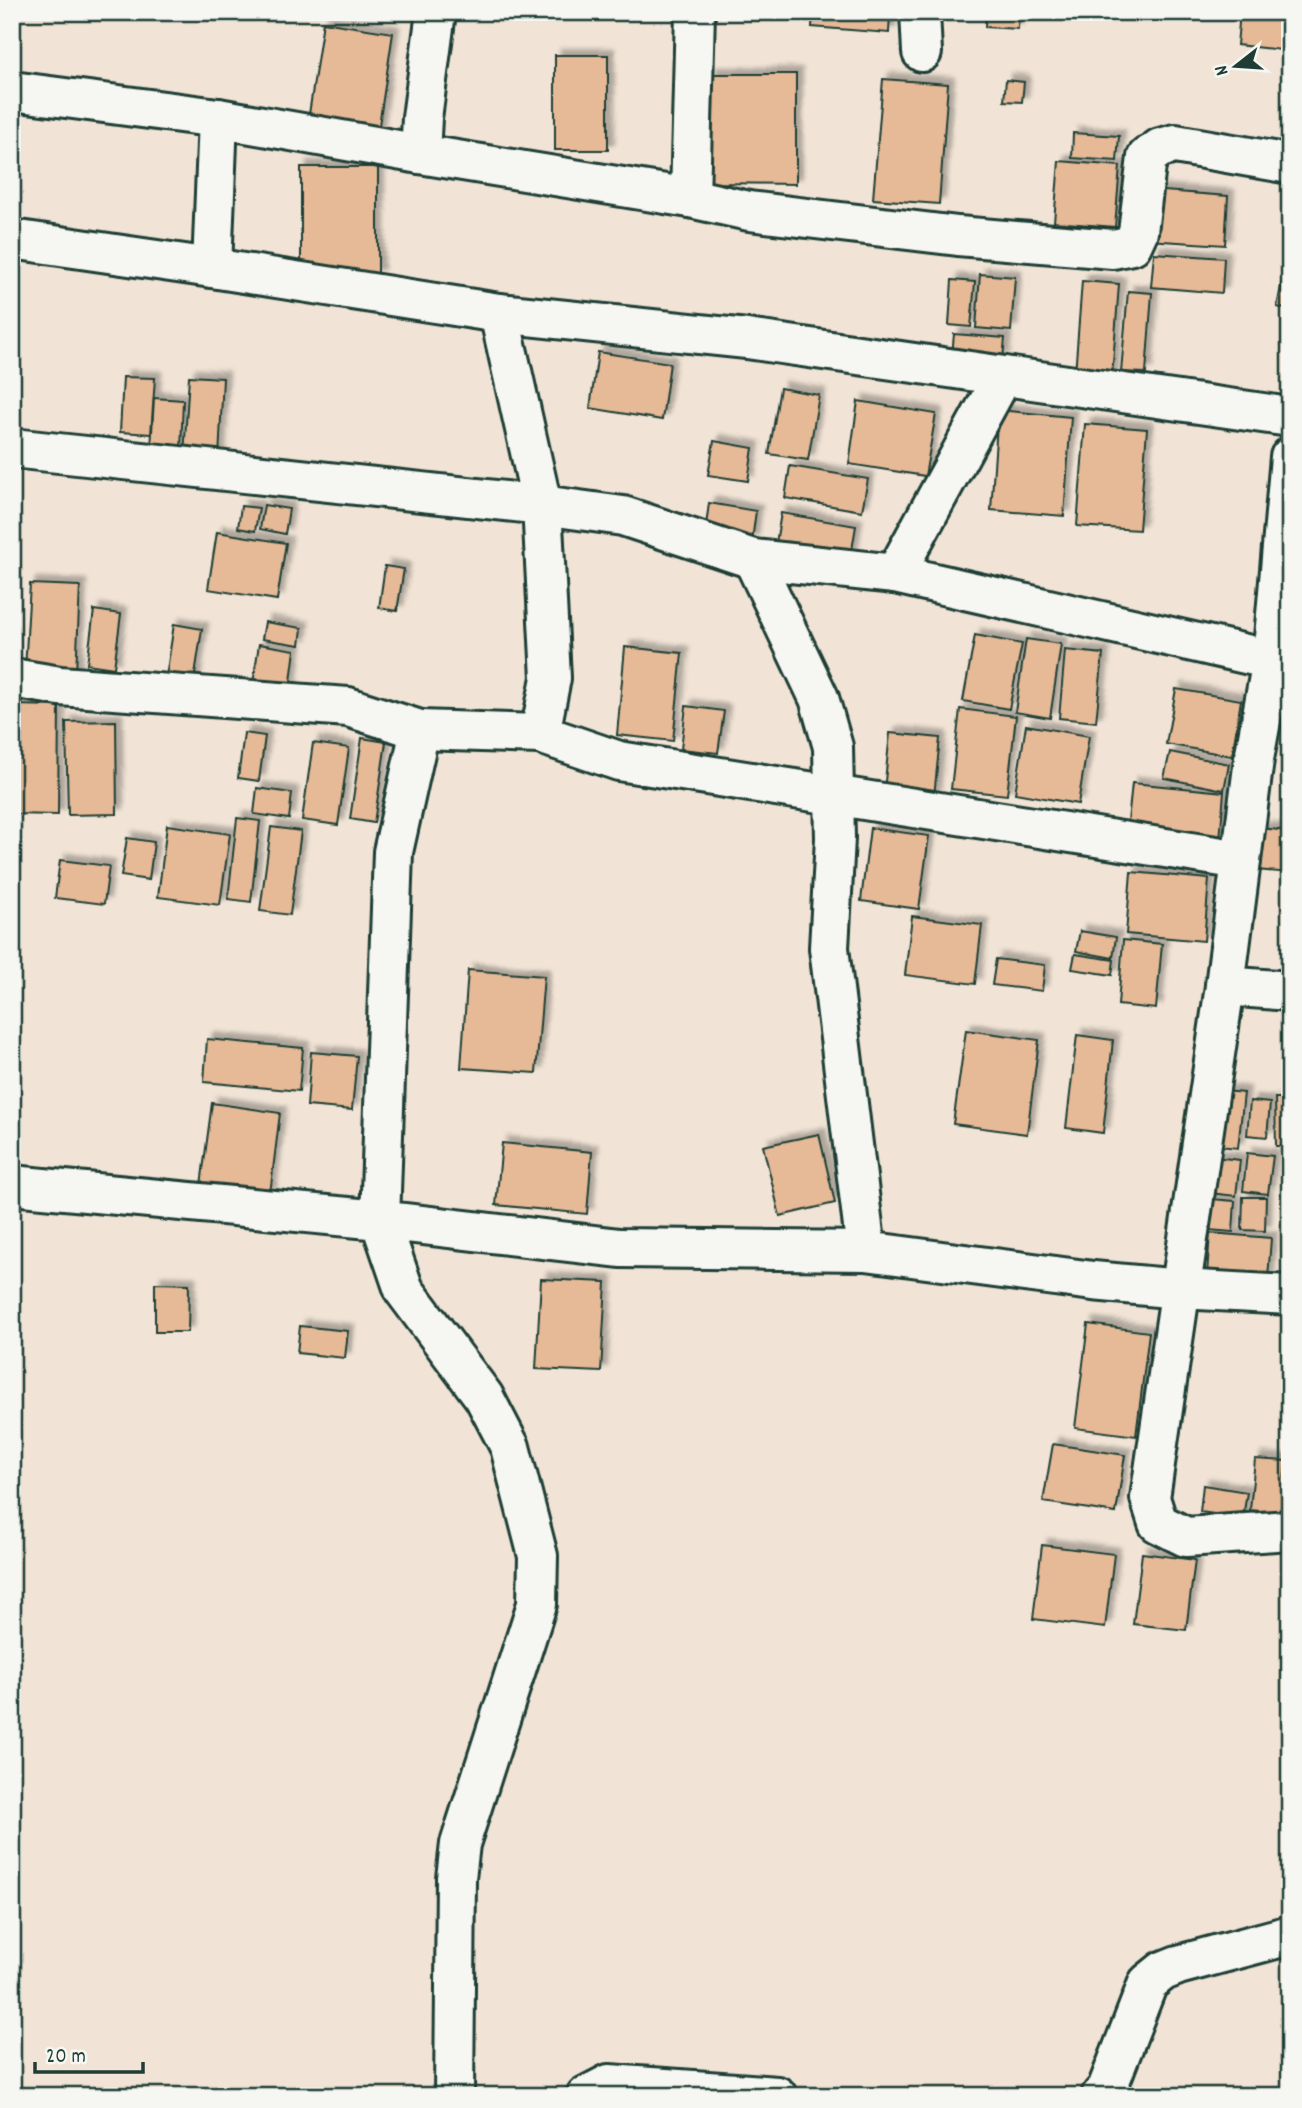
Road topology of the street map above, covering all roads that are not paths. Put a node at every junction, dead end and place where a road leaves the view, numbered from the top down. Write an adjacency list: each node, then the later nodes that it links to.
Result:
1 (436, 12): 7 (street)
2 (695, 12): 9 (street)
3 (920, 12): 4 (street)
4 (922, 52)
5 (12, 91): 6 (street)
6 (218, 118): 7 (street); 11 (street)
7 (420, 154): 9 (street)
8 (1290, 164): 9 (street)
9 (690, 198)
10 (12, 239): 11 (street)
11 (212, 268): 12 (street)
12 (499, 313): 13 (street); 17 (street)
13 (1003, 376): 14 (street); 19 (street)
14 (1290, 417)
15 (12, 448): 17 (street)
16 (1290, 457): 21 (street)
17 (542, 505): 18 (street); 23 (street)
18 (753, 559): 19 (street); 24 (street)
19 (895, 574): 21 (street)
20 (12, 678): 22 (street)
21 (1276, 684): 25 (street)
22 (420, 730): 23 (street); 29 (street)
23 (540, 734): 24 (street)
24 (834, 794): 25 (street); 30 (street)
25 (1241, 860): 26 (street)
26 (1225, 986): 27 (street); 31 (street)
27 (1290, 991)
28 (12, 1185): 29 (street)
29 (380, 1220): 30 (street); 35 (street)
30 (866, 1251): 31 (street)
31 (1180, 1289): 32 (street); 33 (street)
32 (1290, 1295)
33 (1290, 1530)
34 (1290, 1935): 38 (street)
35 (454, 2096)
36 (586, 2096): 37 (street)
37 (777, 2096)
38 (1101, 2096)

